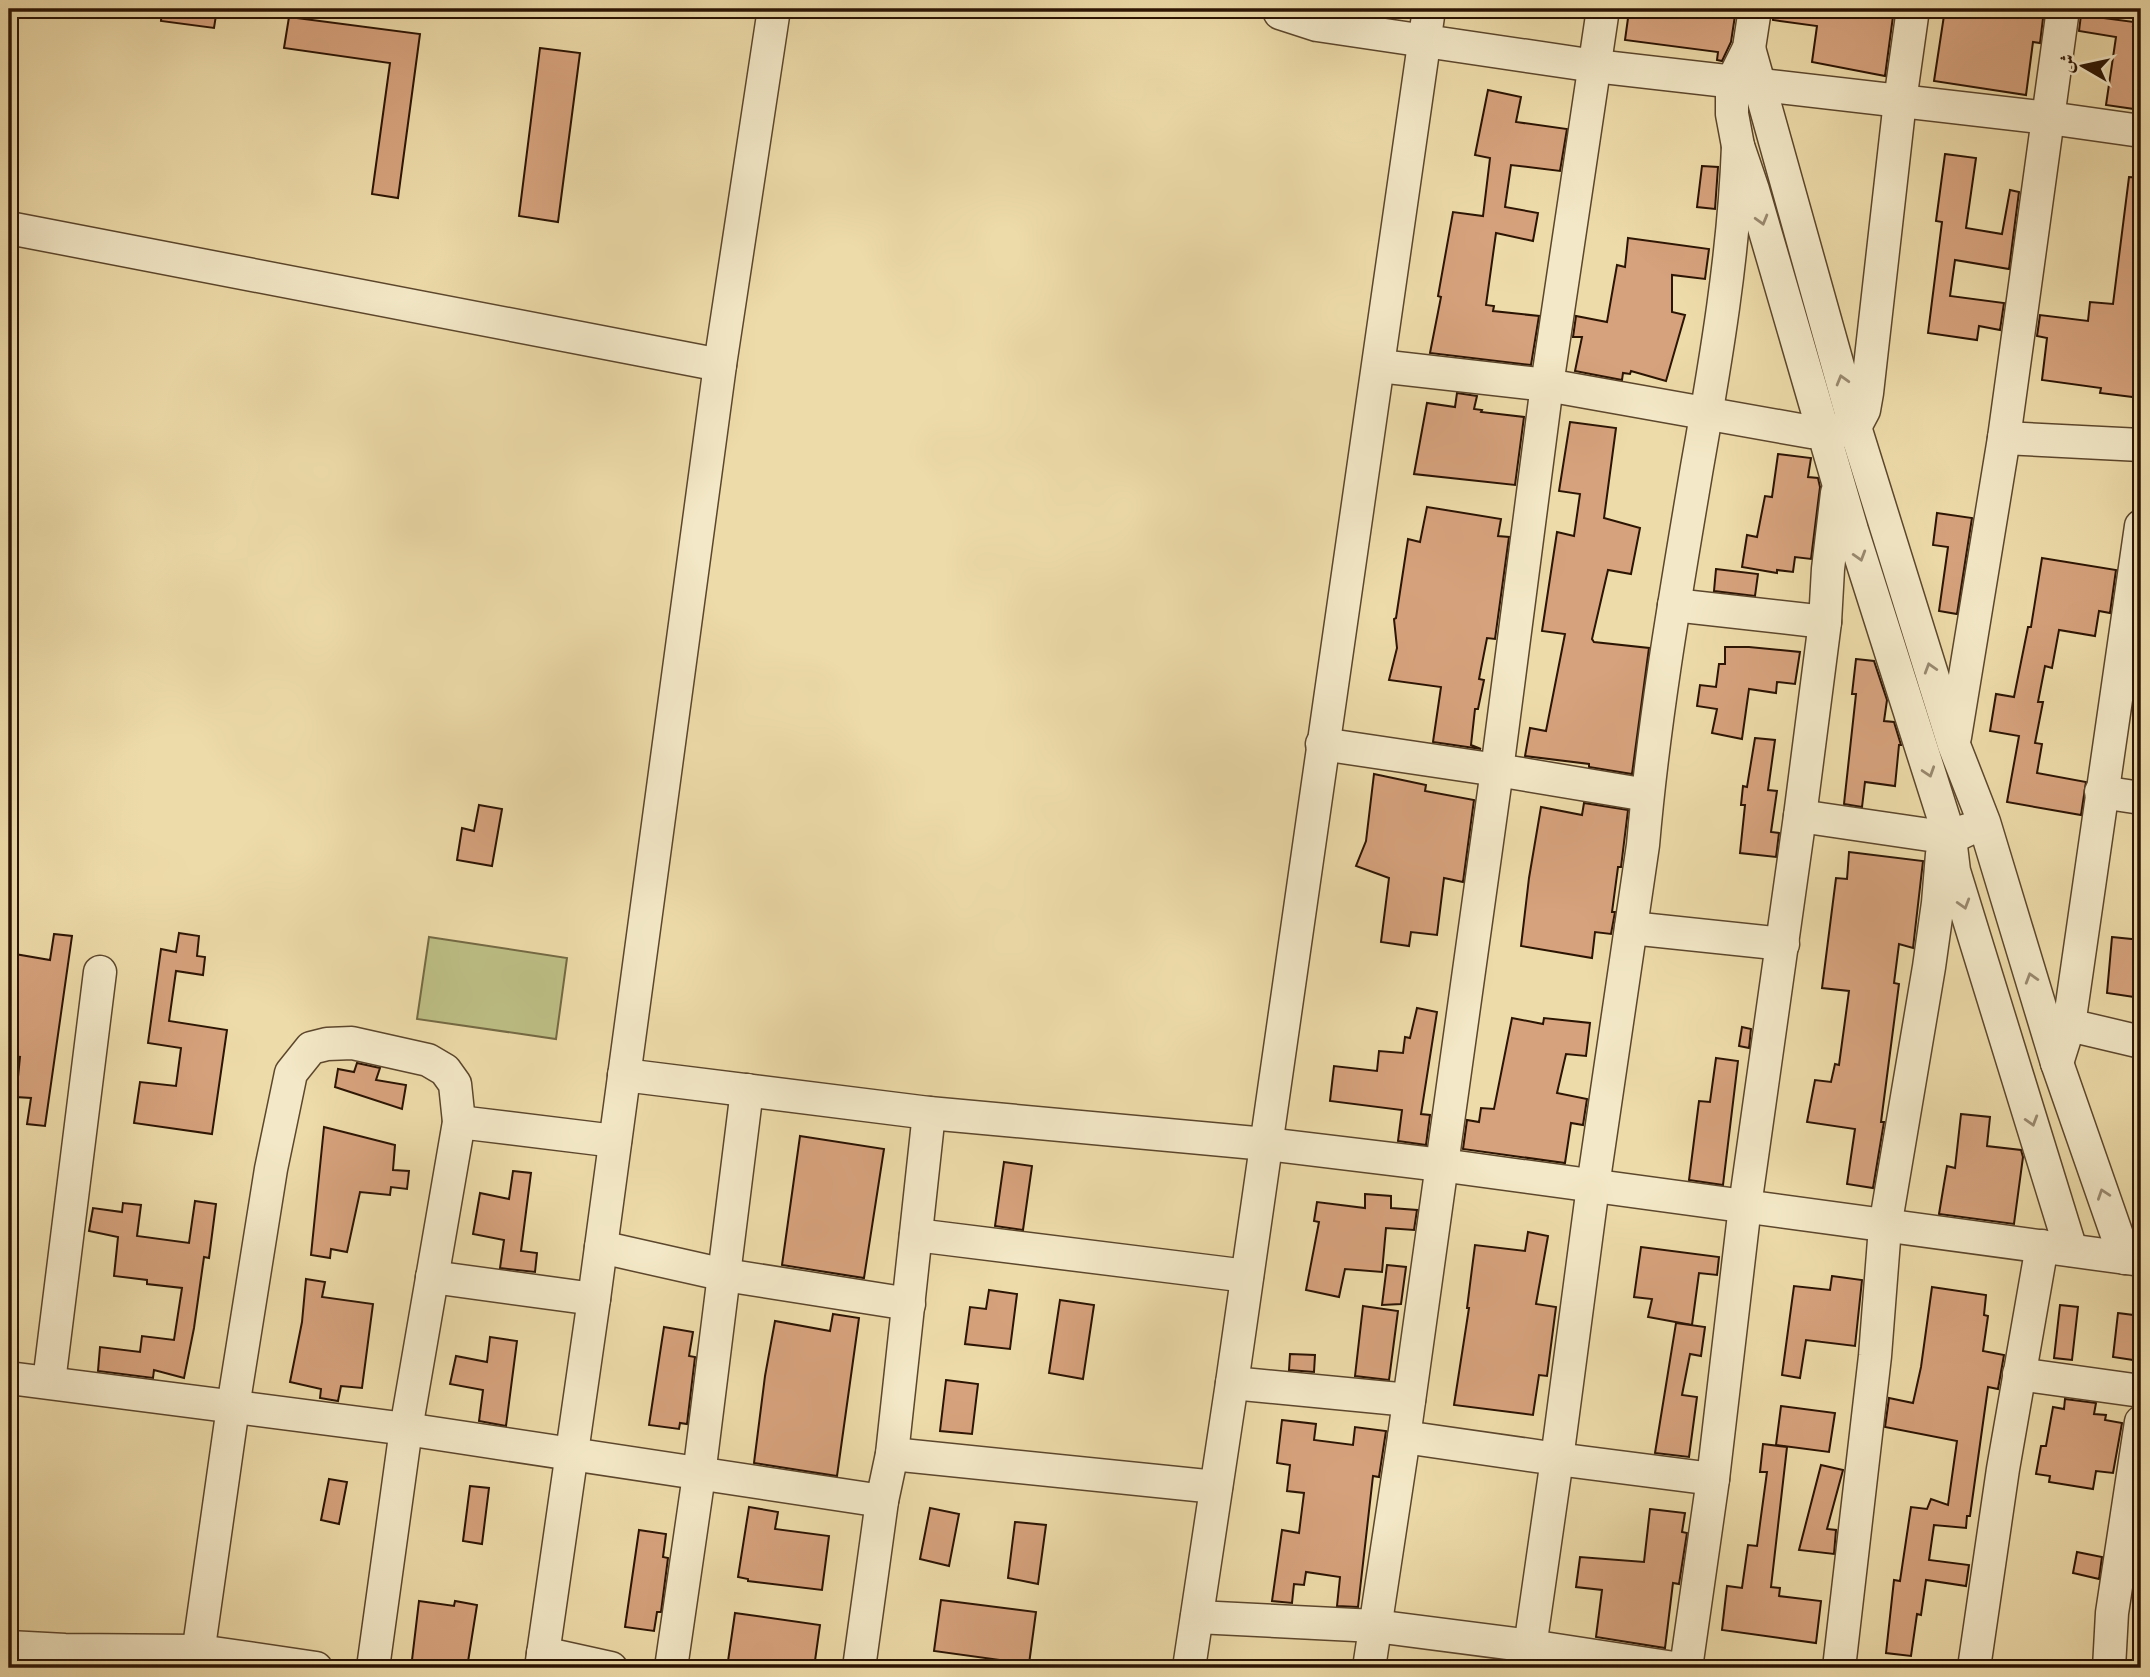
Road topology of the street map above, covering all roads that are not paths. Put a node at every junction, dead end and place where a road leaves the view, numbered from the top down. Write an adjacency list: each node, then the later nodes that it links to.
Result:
1 (774, 9): 16 (street)
2 (1278, 9): 8 (street)
3 (1429, 9): 8 (street)
4 (1603, 9): 9 (street)
5 (1755, 9): 10 (street)
6 (1913, 9): 11 (street)
7 (2063, 9): 12 (street)
8 (1424, 41): 9 (street); 17 (street)
9 (1595, 66): 10 (street); 18 (street)
10 (1746, 84): 11 (street); 14 (street); 20 (street, one-way to 10)
11 (1900, 101): 12 (street); 20 (street)
12 (2049, 118): 13 (street); 21 (street)
13 (2141, 131)
14 (1738, 146): 19 (street); 20 (street, one-way to 20)
15 (9, 228): 16 (street)
16 (720, 365): 42 (street)
17 (1379, 366): 18 (street); 27 (street)
18 (1547, 385): 19 (street); 29 (street)
19 (1707, 414): 20 (street); 25 (street)
20 (1840, 429): 23 (street); 28 (street, one-way to 20)
21 (2004, 438): 22 (street); 28 (street)
22 (2141, 444)
23 (1839, 481): 26 (street); 35 (street, one-way to 35)
24 (2141, 526): 30 (street)
25 (1674, 605): 26 (street); 31 (street)
26 (1825, 622): 33 (street)
27 (1322, 744): 29 (street); 47 (street)
28 (1954, 745): 34 (street)
29 (1497, 770): 31 (street); 48 (street)
30 (2101, 792): 32 (street); 39 (street)
31 (1647, 795): 36 (street)
32 (2141, 798)
33 (1800, 816): 35 (street); 37 (street)
34 (1984, 822): 35 (street); 41 (street, one-way to 34)
35 (1946, 837): 51 (street); 54 (street, one-way to 54)
36 (1631, 928): 37 (street); 49 (street)
37 (1783, 944): 50 (street)
38 (100, 972): 63 (street)
39 (2069, 1025): 40 (street); 41 (street)
40 (2141, 1042)
41 (2057, 1063): 55 (street, one-way to 41)
42 (624, 1074): 43 (street); 46 (street)
43 (747, 1090): 44 (street); 56 (street)
44 (929, 1113): 47 (street); 52 (street)
45 (459, 1122): 46 (street); 58 (street); 67 (street)
46 (615, 1141): 53 (street)
47 (1266, 1144): 48 (street); 57 (street)
48 (1441, 1165): 49 (street); 66 (street)
49 (1593, 1186): 50 (street); 73 (street)
50 (1745, 1206): 51 (street); 76 (street)
51 (1885, 1227): 54 (street); 95 (street)
52 (916, 1235): 57 (street); 60 (street)
53 (601, 1247): 56 (street); 59 (street)
54 (2056, 1248): 55 (street); 61 (street)
55 (2133, 1259)
56 (725, 1275): 60 (street); 75 (street)
57 (1247, 1276): 64 (street)
58 (432, 1277): 59 (street); 69 (street)
59 (594, 1299): 72 (street)
60 (909, 1304): 71 (street)
61 (2019, 1374): 65 (street); 96 (street)
62 (9, 1378): 63 (street)
63 (50, 1382): 67 (street)
64 (1232, 1383): 66 (street); 77 (street)
65 (2141, 1391)
66 (1409, 1401): 70 (street)
67 (233, 1407): 69 (street); 84 (street)
68 (2141, 1422): 74 (street)
69 (406, 1429): 72 (street); 87 (street)
70 (1405, 1437): 73 (street); 80 (street)
71 (892, 1454): 77 (street); 78 (street)
72 (572, 1455): 75 (street); 85 (street)
73 (1558, 1460): 76 (street); 82 (street)
74 (2138, 1465): 97 (street)
75 (699, 1475): 78 (street); 89 (street)
76 (1713, 1479): 94 (street)
77 (1216, 1487): 79 (street)
78 (882, 1501): 90 (street)
79 (1197, 1617): 80 (street); 91 (street)
80 (1375, 1626): 82 (street); 92 (street)
81 (9, 1647): 83 (street)
82 (1529, 1657): 93 (street)
83 (64, 1659): 84 (street)
84 (197, 1659): 86 (street)
85 (542, 1661): 88 (street)
86 (316, 1668)
87 (373, 1668)
88 (611, 1668)
89 (671, 1668)
90 (864, 1668)
91 (1189, 1668)
92 (1369, 1668)
93 (1674, 1668)
94 (1686, 1668)
95 (1839, 1668)
96 (1974, 1668)
97 (2109, 1668)

